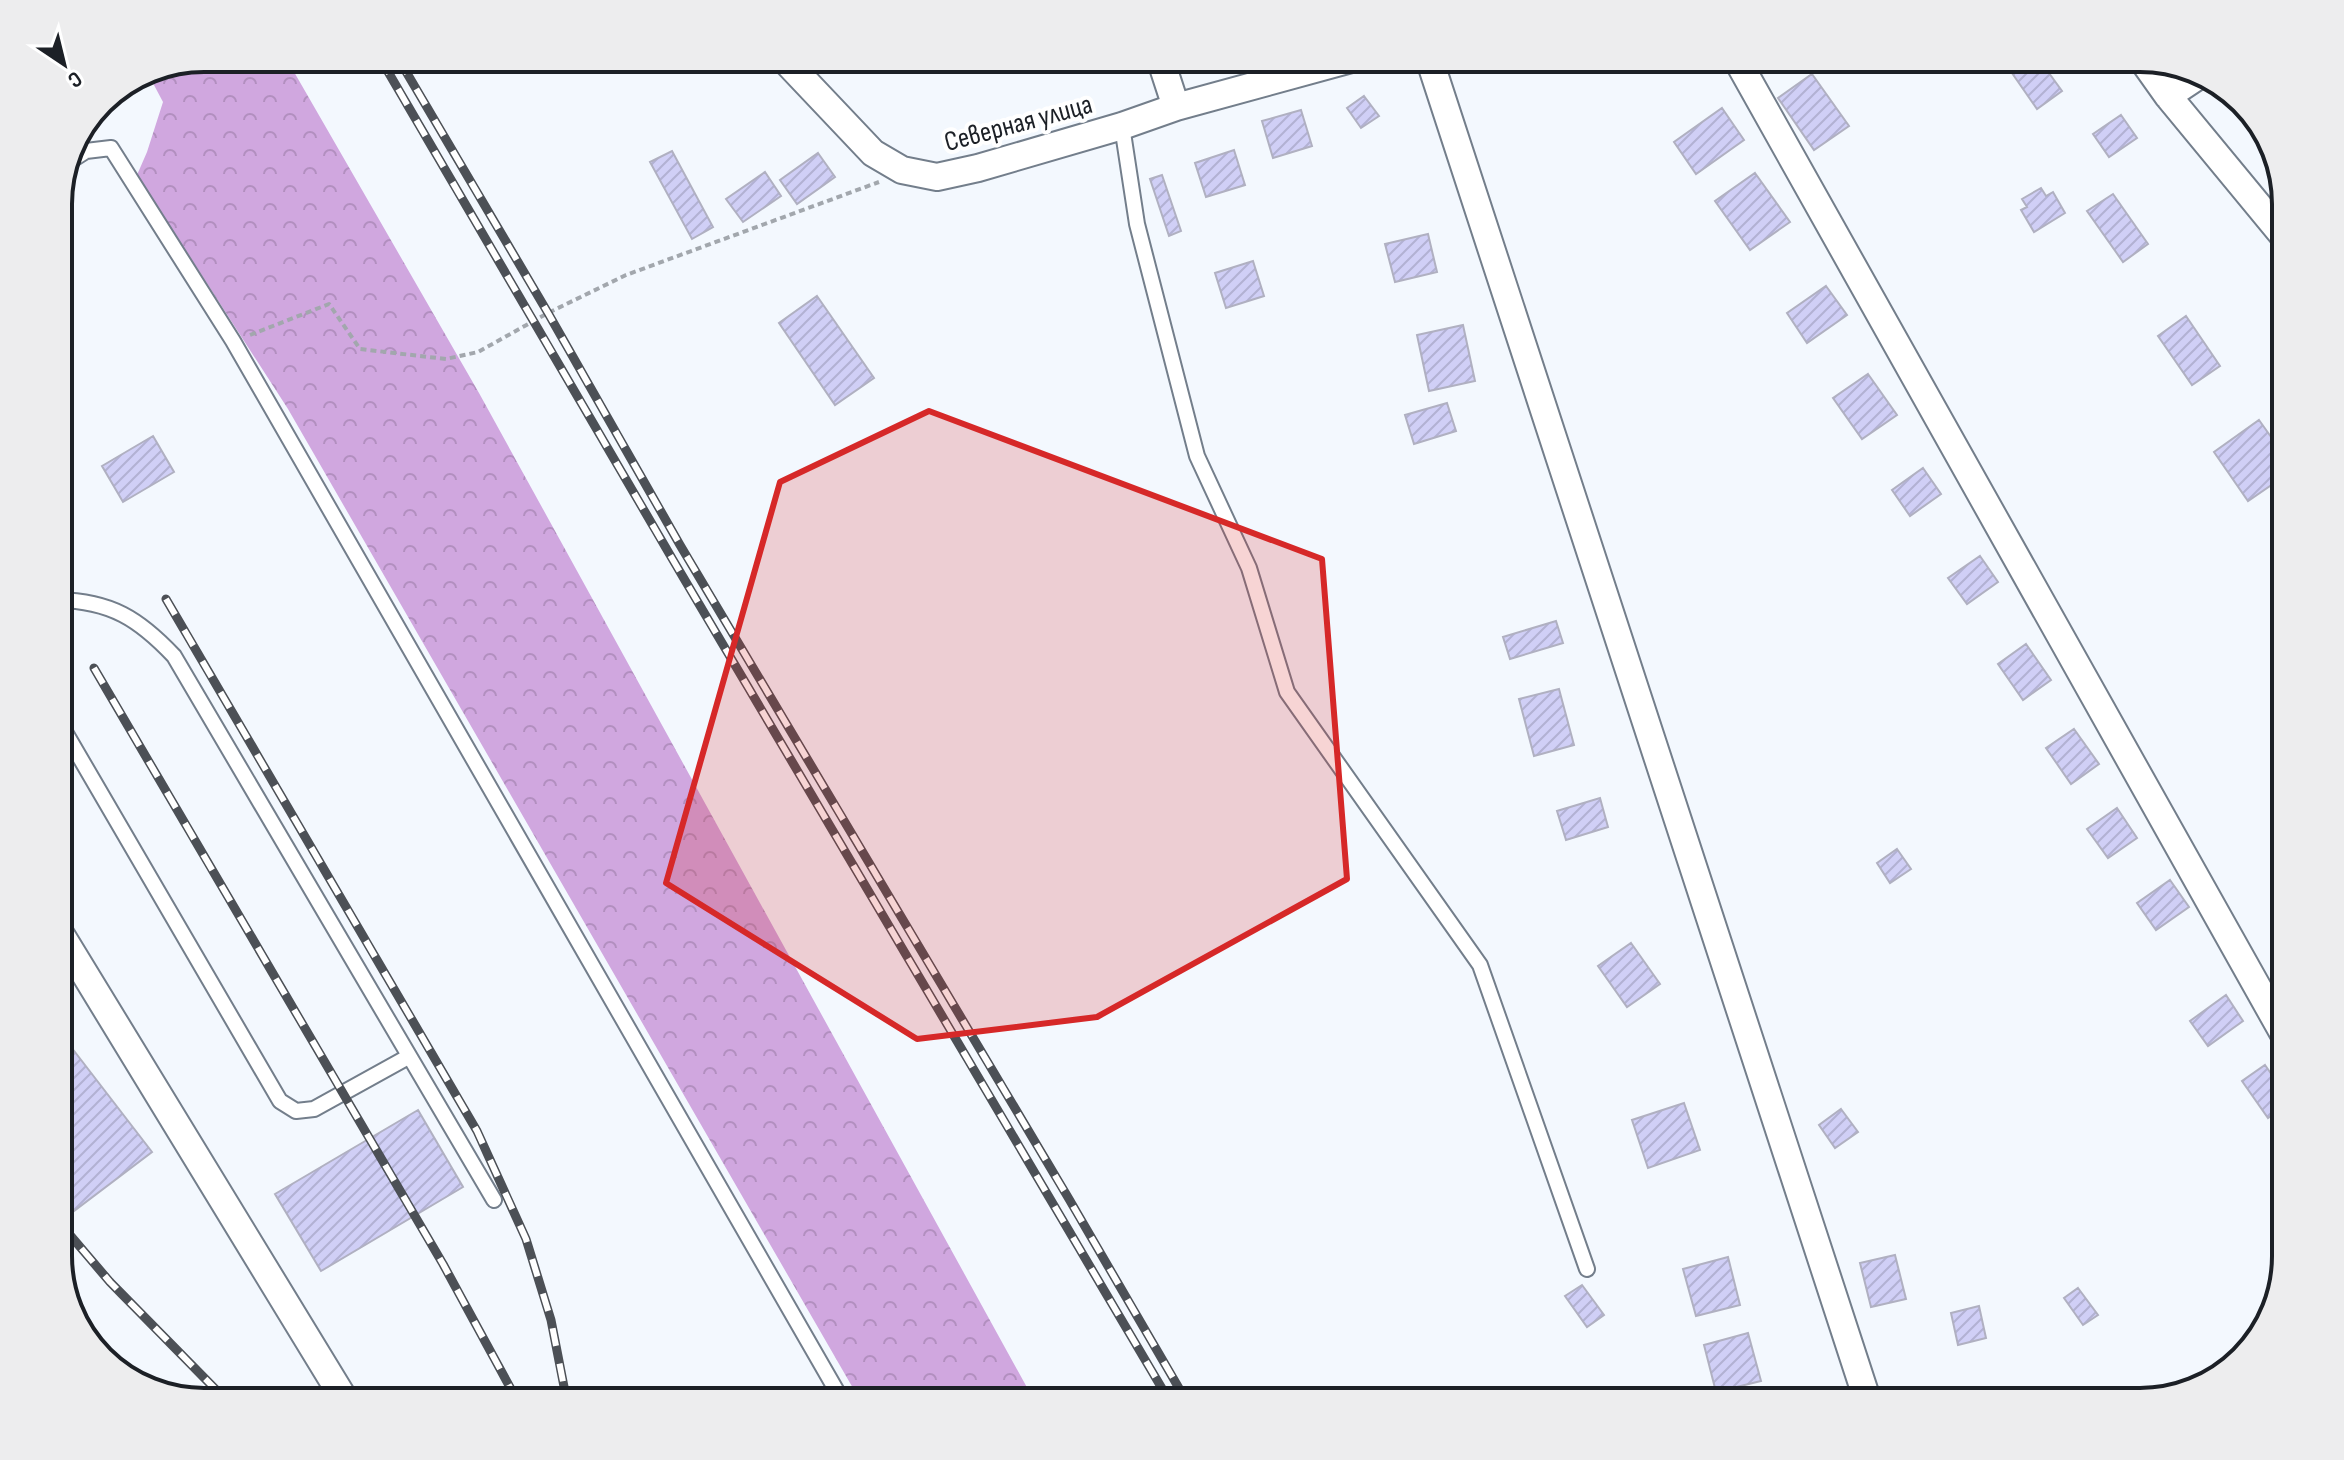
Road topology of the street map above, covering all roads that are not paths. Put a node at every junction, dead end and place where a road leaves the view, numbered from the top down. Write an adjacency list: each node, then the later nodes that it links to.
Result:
1 (796, 72): 10 (street, Северная улица)
2 (1165, 72): 9 (street)
3 (1304, 72): 9 (street, Северная улица)
4 (1434, 72): 22 (street)
5 (1744, 72): 16 (street)
6 (2151, 73): 8 (street)
7 (2190, 82): 8 (street)
8 (2168, 96): 12 (street)
9 (1176, 107): 10 (street, Северная улица)
10 (1122, 126): 19 (lane)
11 (83, 153): 21 (lane)
12 (2272, 222)
13 (72, 601): 17 (lane)
14 (72, 744): 17 (lane)
15 (72, 953): 20 (street)
16 (2272, 1013)
17 (408, 1057): 18 (lane)
18 (494, 1200)
19 (1587, 1269)
20 (337, 1388)
21 (835, 1388)
22 (1863, 1388)

